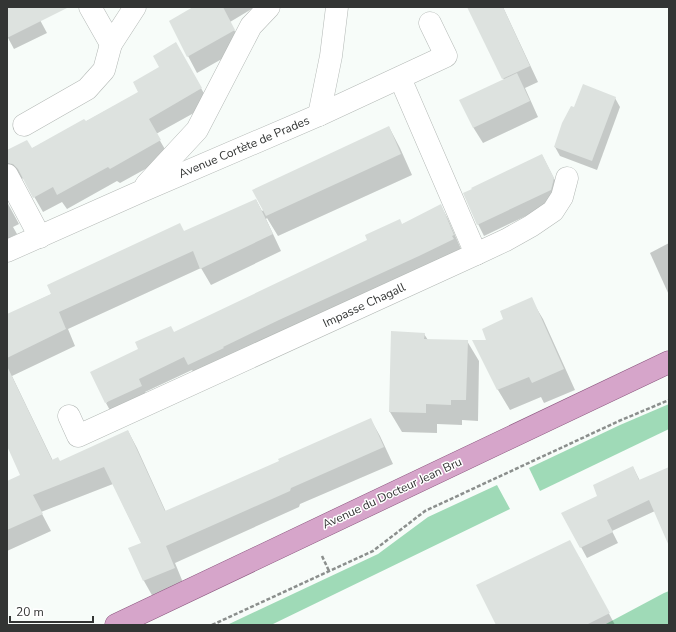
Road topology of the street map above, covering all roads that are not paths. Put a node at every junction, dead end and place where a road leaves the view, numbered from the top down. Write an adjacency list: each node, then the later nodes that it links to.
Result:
1 (90, 7): 6 (lane)
2 (135, 7): 6 (lane)
3 (269, 7): 12 (lane)
4 (337, 7): 8 (lane)
5 (430, 23): 7 (lane, Avenue Cortète de Prades)
6 (111, 44): 9 (lane)
7 (400, 78): 8 (lane, Avenue Cortète de Prades); 15 (lane)
8 (319, 115): 12 (lane, Avenue Cortète de Prades)
9 (24, 125)
10 (7, 175): 13 (lane)
11 (568, 178): 15 (lane, Impasse Chagall)
12 (142, 191): 13 (lane, Avenue Cortète de Prades)
13 (40, 237): 14 (lane, Avenue Cortète de Prades)
14 (7, 252)
15 (476, 254): 17 (lane, Impasse Chagall)
16 (669, 362): 18 (main road, Avenue du Docteur Jean Bru)
17 (69, 416)
18 (116, 625)

